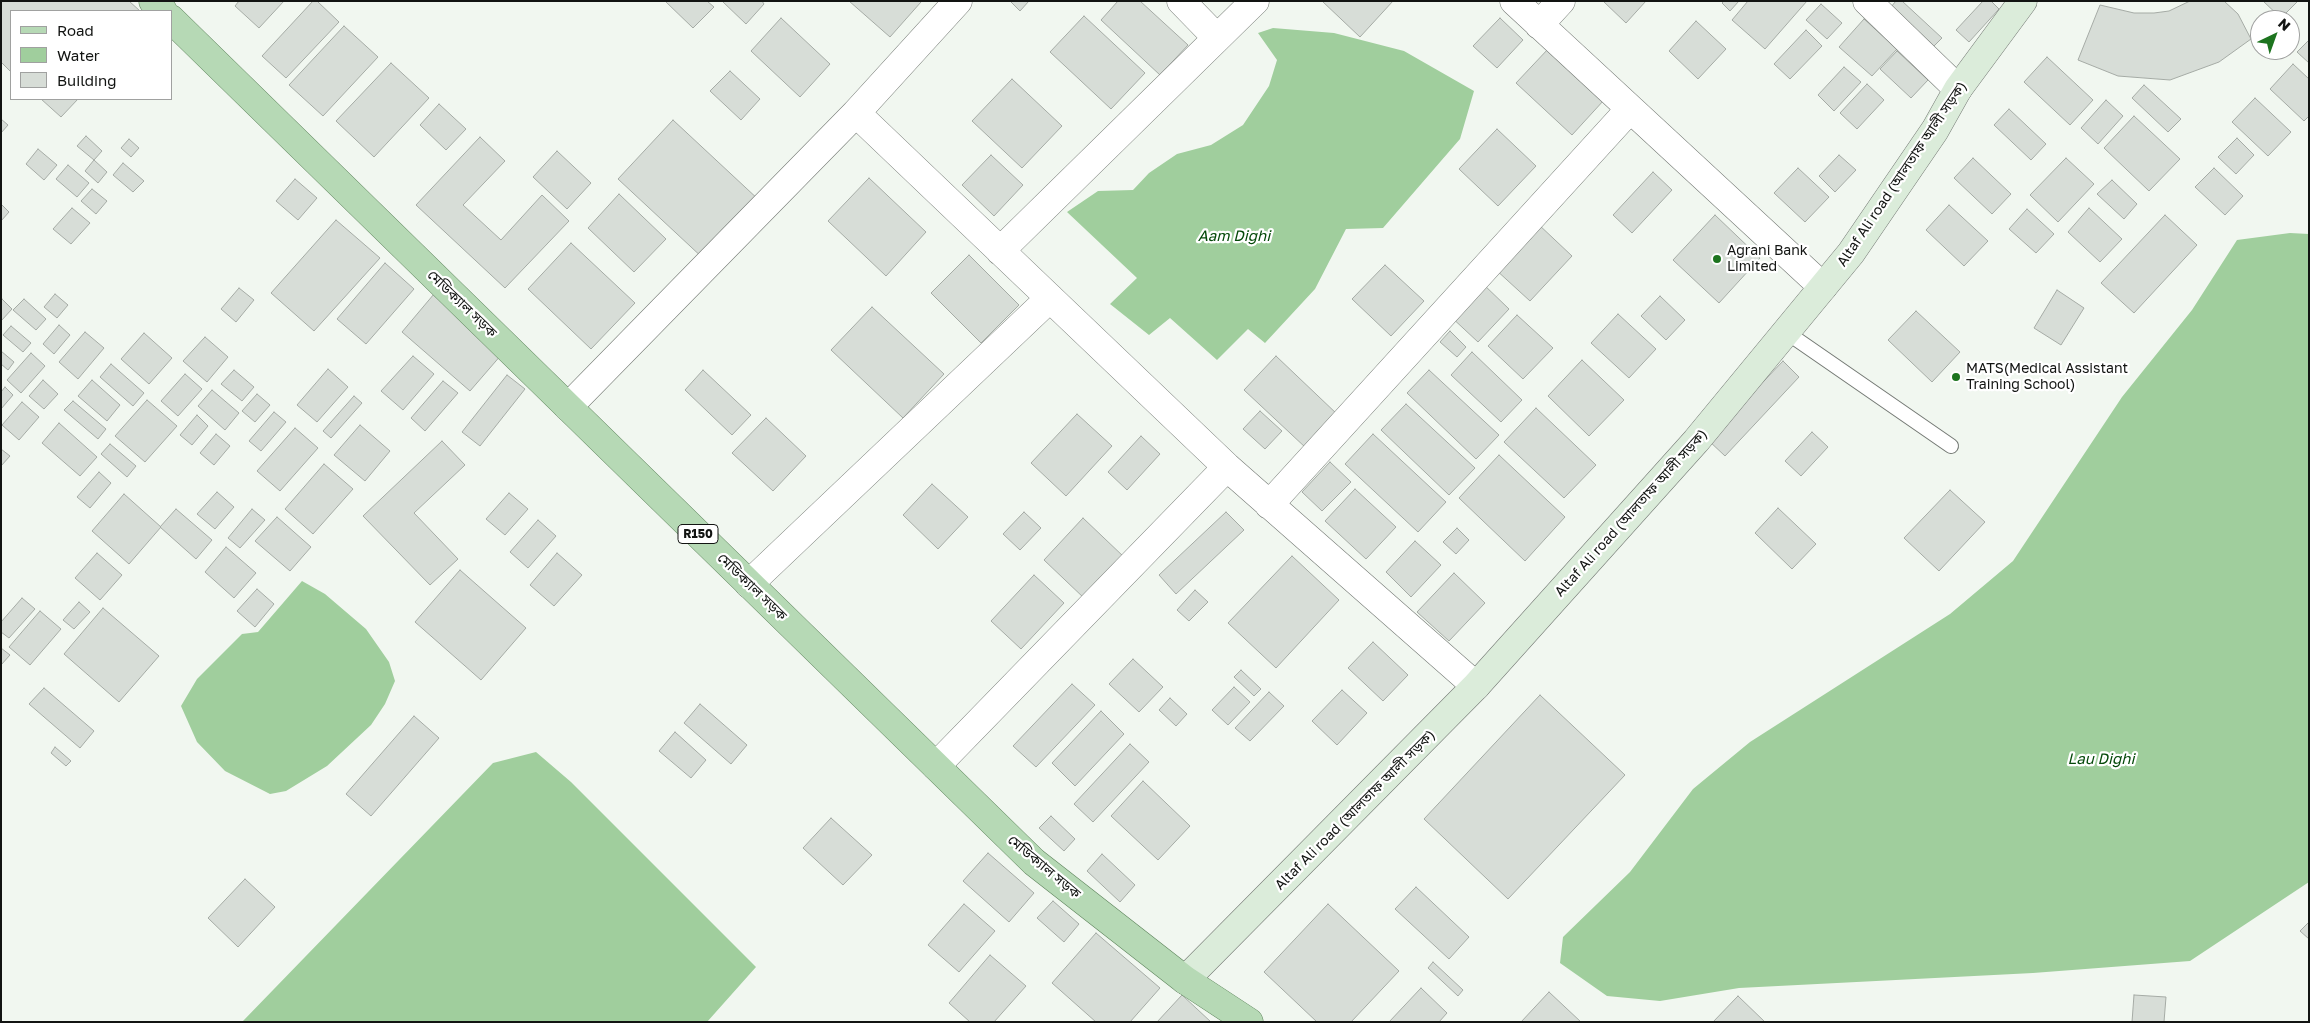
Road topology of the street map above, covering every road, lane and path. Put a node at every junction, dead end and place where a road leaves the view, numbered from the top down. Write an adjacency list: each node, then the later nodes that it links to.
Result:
1 (153, 1): 9 (main road)
2 (958, 1): 15 (street)
3 (1181, 1): 12 (street)
4 (1255, 1): 12 (street)
5 (1514, 1): 11 (street)
6 (1560, 1): 11 (street)
7 (1866, 1): 13 (street)
8 (2023, 1): 13 (main road, Altaf Ali road (আলতাফ আলী সড়ক))
9 (162, 10)
10 (172, 20): 20 (main road, মেডিক্যাল সড়ক / R150)
11 (1539, 25): 14 (street)
12 (1218, 38): 16 (street)
13 (1958, 89): 17 (main road, Altaf Ali road (আলতাফ আলী সড়ক))
14 (1630, 109): 17 (street); 23 (street)
15 (856, 113): 16 (street); 20 (street)
16 (1000, 251): 18 (street)
17 (1823, 287): 19 (main road, Altaf Ali road (আলতাফ আলী সড়ক))
18 (1050, 298): 22 (street); 24 (street)
19 (1786, 332): 21 (lane); 25 (main road, Altaf Ali road (আলতাফ আলী সড়ক))
20 (568, 406): 24 (main road, মেডিক্যাল সড়ক / R150)
21 (1951, 446)
22 (1227, 467): 23 (street); 26 (street)
23 (1269, 505): 25 (street)
24 (749, 584): 26 (main road, মেডিক্যাল সড়ক / R150)
25 (1476, 686): 27 (main road, Altaf Ali road (আলতাফ আলী সড়ক))
26 (936, 766): 27 (main road, মেডিক্যাল সড়ক / R150)
27 (1185, 980): 28 (main road, মেডিক্যাল সড়ক / R150)
28 (1249, 1022)

